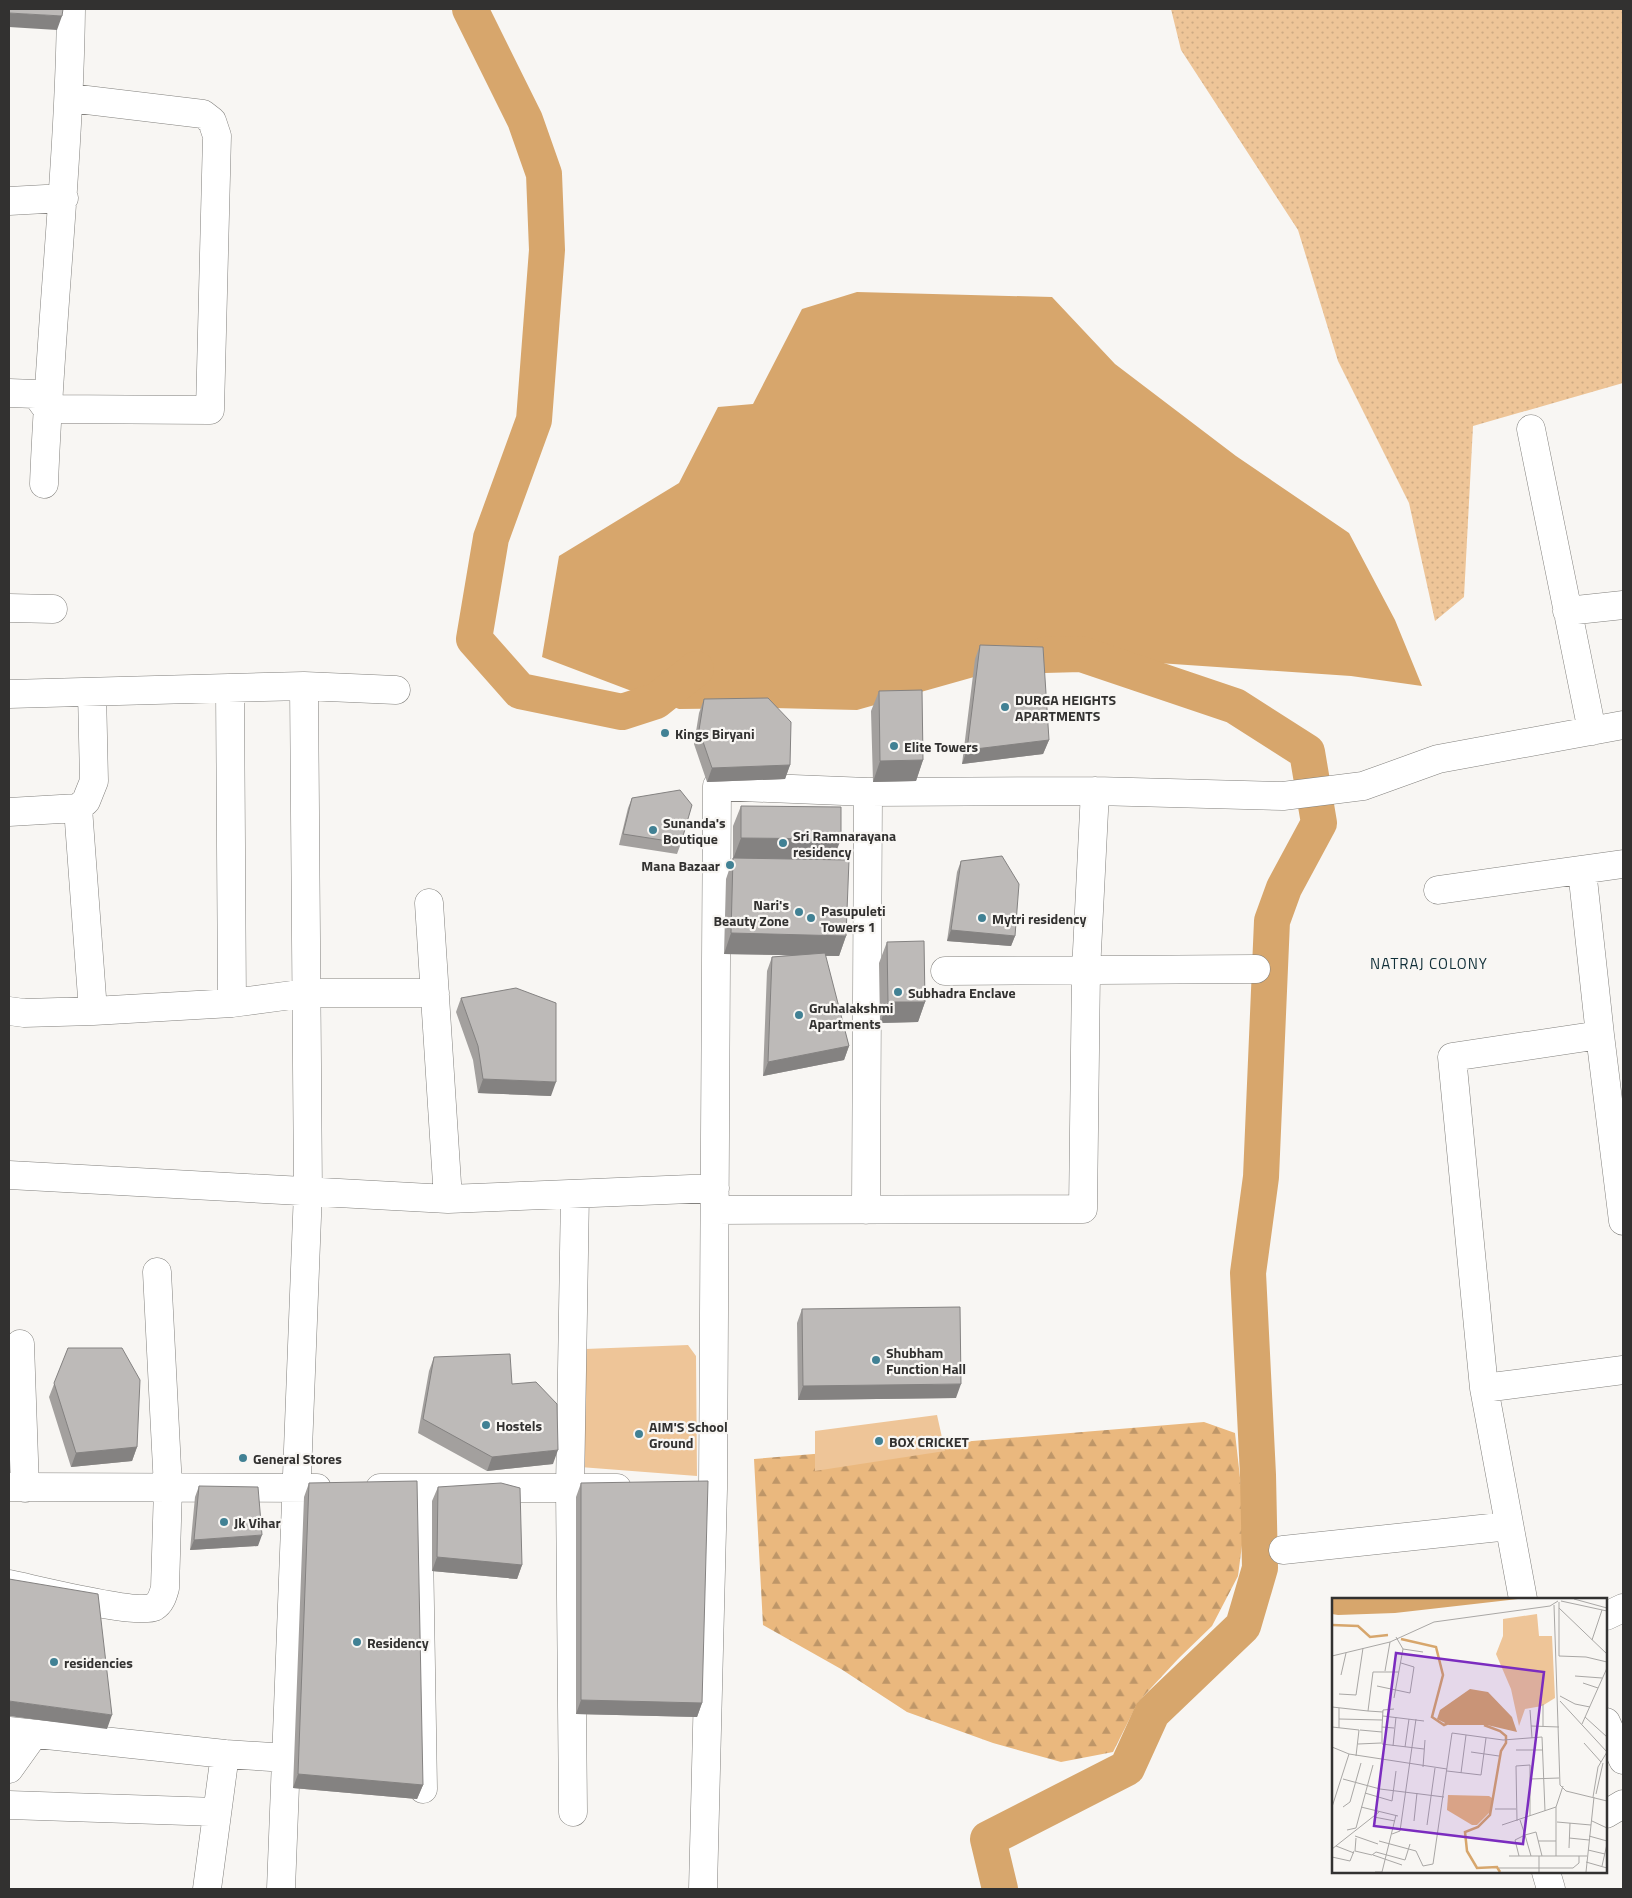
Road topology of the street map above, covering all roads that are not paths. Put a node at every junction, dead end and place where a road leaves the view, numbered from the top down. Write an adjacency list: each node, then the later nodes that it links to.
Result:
1 (70, 9): 2 (street)
2 (70, 98): 3 (street); 6 (street)
3 (64, 198): 4 (street); 6 (street)
4 (9, 202)
5 (9, 393): 6 (street)
6 (47, 409): 8 (street)
7 (1531, 429): 12 (street)
8 (44, 484)
9 (1623, 605): 12 (street)
10 (9, 608): 11 (street)
11 (53, 609)
12 (1568, 611): 19 (street)
13 (304, 686): 14 (street); 15 (street); 31 (street)
14 (230, 688): 16 (street); 33 (street)
15 (396, 690)
16 (92, 692): 17 (street); 22 (street)
17 (9, 694)
18 (1623, 726): 19 (street)
19 (1592, 731): 20 (street)
20 (1095, 791): 21 (street); 30 (street)
21 (868, 792): 42 (street); 43 (street)
22 (78, 808): 23 (street); 35 (street)
23 (9, 812)
24 (1623, 864): 25 (street)
25 (1582, 870): 26 (street); 36 (street)
26 (1438, 890)
27 (429, 903): 32 (street)
28 (1256, 969): 30 (street)
29 (945, 971): 30 (street)
30 (1086, 972): 43 (street)
31 (307, 993): 32 (street); 33 (street); 39 (street)
32 (435, 993): 41 (street)
33 (232, 1003): 35 (street)
34 (9, 1011): 35 (street)
35 (93, 1011)
36 (1600, 1035): 38 (street); 48 (street)
37 (9, 1176): 39 (street)
38 (1621, 1181): 44 (street)
39 (308, 1191): 41 (street); 51 (street)
40 (576, 1194): 41 (street); 42 (street); 53 (street)
41 (448, 1199)
42 (715, 1199): 43 (street); 56 (street)
43 (866, 1210)
44 (1623, 1221)
45 (157, 1272): 50 (street)
46 (20, 1344): 49 (street)
47 (1623, 1370): 48 (street)
48 (1484, 1388): 57 (street)
49 (17, 1488): 50 (street)
50 (168, 1488): 51 (street); 59 (street)
51 (298, 1488): 52 (street); 66 (street)
52 (418, 1488): 53 (street); 69 (street)
53 (570, 1488): 54 (street); 73 (street)
54 (646, 1488)
55 (684, 1488): 56 (street)
56 (713, 1488): 78 (street)
57 (1509, 1526): 58 (street); 60 (street)
58 (1283, 1550)
59 (9, 1584)
60 (1523, 1598)
61 (1623, 1608): 62 (street)
62 (1607, 1616)
63 (1607, 1724): 67 (street)
64 (21, 1733): 65 (street); 68 (street)
65 (224, 1754): 66 (street); 72 (street)
66 (287, 1758): 77 (street)
67 (1623, 1760)
68 (9, 1769)
69 (423, 1789)
70 (1623, 1804): 74 (street)
71 (9, 1805): 72 (street)
72 (217, 1812): 76 (street)
73 (573, 1812)
74 (1607, 1813)
75 (1546, 1873): 79 (street)
76 (207, 1889)
77 (281, 1889)
78 (702, 1889)
79 (1551, 1889)

